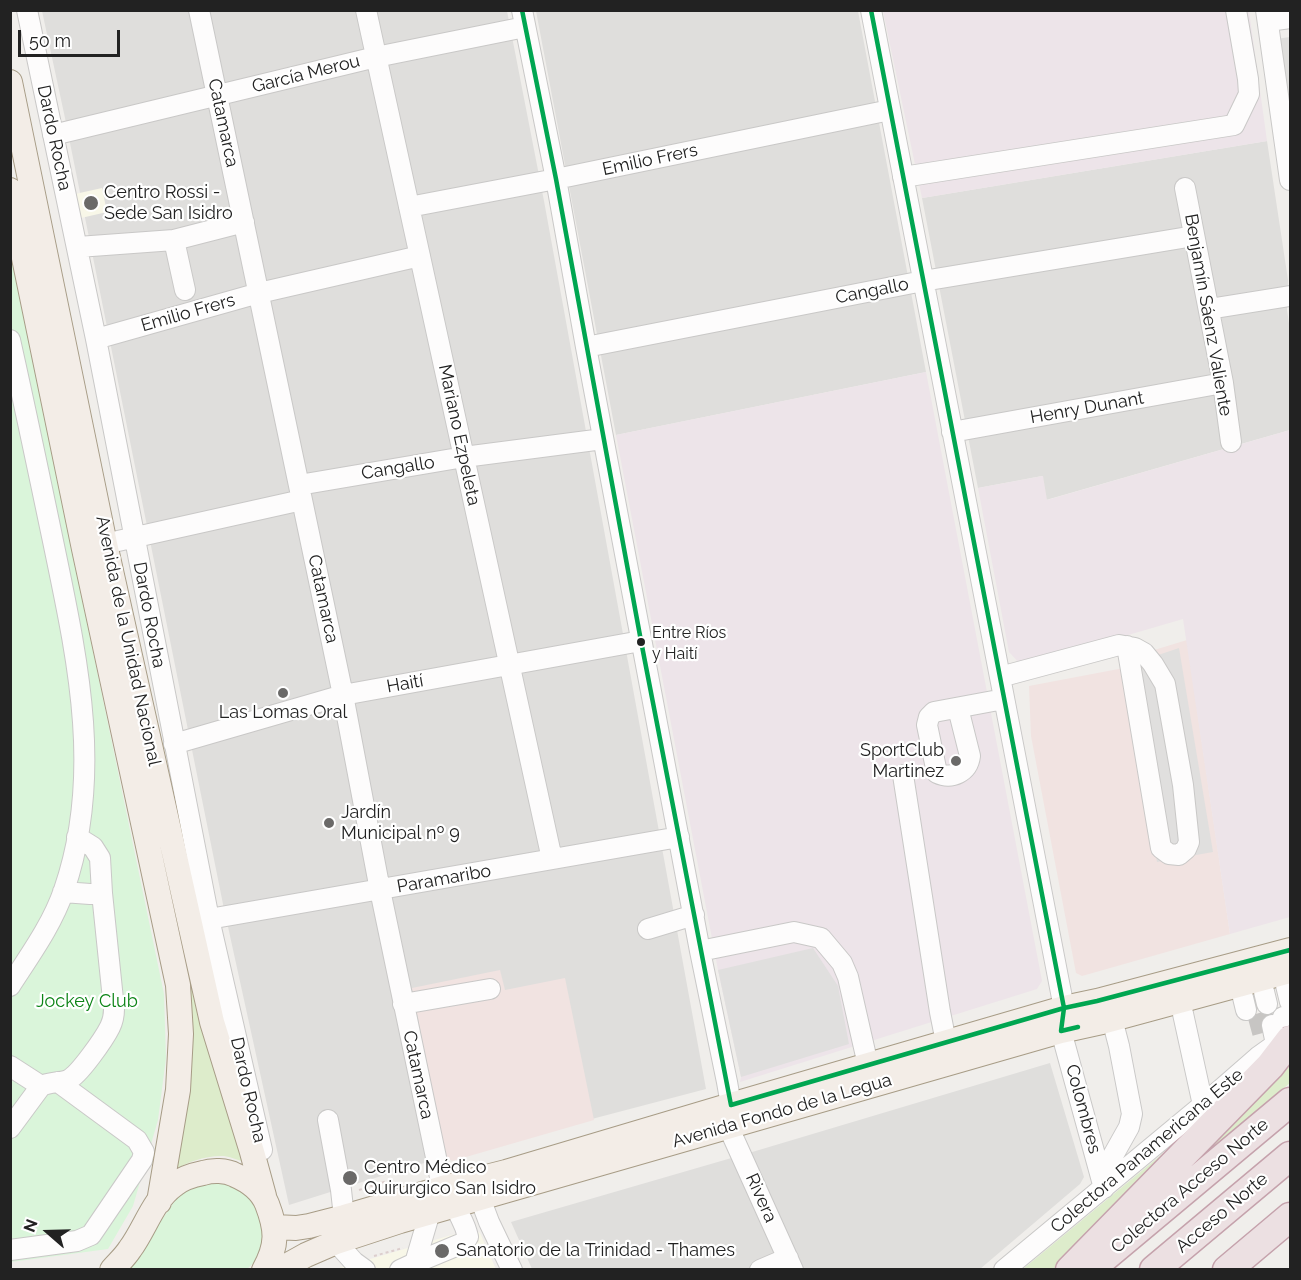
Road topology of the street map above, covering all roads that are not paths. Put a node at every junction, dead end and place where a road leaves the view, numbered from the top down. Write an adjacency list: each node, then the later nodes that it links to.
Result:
1 (27, 10): 13 (street, Dardo Rocha)
2 (199, 10): 11 (street, Catamarca)
3 (366, 10): 9 (street, Mariano Ezpeleta)
4 (871, 10): 12 (street, Colombres)
5 (1236, 10): 14 (street)
6 (1267, 16): 7 (street); 16 (street)
7 (1290, 18)
8 (524, 19): 9 (street, García Merou); 15 (street, Rivera)
9 (376, 57): 11 (street, García Merou); 19 (street, Mariano Ezpeleta)
10 (10, 82): 40 (main road, Avenida de la Unidad Nacional)
11 (217, 96): 13 (street, García Merou); 20 (street, Catamarca)
12 (890, 111): 14 (street, Colombres); 15 (street, Emilio Frers)
13 (53, 135): 23 (street, Dardo Rocha)
14 (903, 177): 25 (street, Colombres)
15 (556, 179): 19 (street, Emilio Frers); 32 (street, Rivera)
16 (1290, 180)
17 (1185, 188): 21 (street, Benjamín Sáenz Valiente)
18 (10, 190): 40 (main road, Avenida de la Unidad Nacional)
19 (409, 207): 24 (street, Mariano Ezpeleta)
20 (243, 222): 22 (street); 27 (street, Catamarca)
21 (1194, 236): 25 (street, Cangallo); 29 (street, Benjamín Sáenz Valiente)
22 (174, 240): 23 (street); 26 (street)
23 (78, 247): 30 (street, Dardo Rocha)
24 (420, 256): 27 (street, Emilio Frers); 37 (street, Mariano Ezpeleta)
25 (923, 281): 32 (street, Cangallo); 34 (street, Colombres)
26 (185, 290)
27 (259, 293): 30 (street, Emilio Frers); 38 (street, Catamarca)
28 (1290, 296): 29 (street)
29 (1209, 309): 33 (street, Benjamín Sáenz Valiente)
30 (96, 339): 39 (street, Dardo Rocha)
31 (10, 340): 52 (street)
32 (586, 347): 35 (street, Rivera)
33 (1222, 383): 34 (street, Henry Dunant); 36 (street, Benjamín Sáenz Valiente)
34 (952, 432): 46 (street, Colombres)
35 (603, 439): 37 (street, Cangallo); 41 (street, Rivera)
36 (1231, 442)
37 (464, 457): 38 (street, Cangallo); 43 (street, Mariano Ezpeleta)
38 (301, 492): 39 (street, Cangallo); 47 (street, Catamarca)
39 (134, 537): 40 (street, Cangallo); 50 (street, Dardo Rocha)
40 (95, 546): 83 (main road, Avenida de la Unidad Nacional); 86 (main road, Avenida de la Unidad Nacional)
41 (641, 641): 43 (street, Haití); 53 (street, Rivera)
42 (1127, 646): 44 (street); 45 (street); 46 (street)
43 (509, 665): 47 (street, Haití); 54 (street, Mariano Ezpeleta)
44 (1157, 670): 45 (street); 45 (street)
45 (1131, 676)
46 (1000, 677): 48 (street, Colombres)
47 (343, 695): 50 (street, Haití); 55 (street, Catamarca)
48 (1004, 699): 49 (street); 70 (street, Colombres)
49 (958, 708)
50 (174, 744): 59 (street, Dardo Rocha)
51 (903, 775): 72 (street)
52 (77, 837): 56 (street); 57 (street)
53 (679, 837): 54 (street, Paramaribo); 58 (street, Rivera)
54 (552, 860): 55 (street, Paramaribo)
55 (380, 890): 59 (street, Paramaribo); 66 (street, Catamarca)
56 (63, 892): 57 (street); 63 (street)
57 (102, 893): 75 (street)
58 (694, 915): 60 (street); 61 (street, Rivera)
59 (208, 919): 90 (street, Dardo Rocha)
60 (648, 929)
61 (700, 951): 73 (street); 78 (street, Rivera)
62 (1273, 972): 65 (main road, Avenida Fondo de la Legua); 67 (street); 68 (street); 70 (main road, Avenida Fondo de la Legua); 71 (street)
63 (10, 986)
64 (490, 990): 66 (street)
65 (1180, 1000): 69 (main road, Avenida Fondo de la Legua); 77 (street)
66 (403, 1004): 84 (street, Catamarca)
67 (1267, 1004)
68 (1246, 1010)
69 (1112, 1019): 70 (main road, Avenida Fondo de la Legua); 82 (street)
70 (1063, 1020): 72 (main road, Avenida Fondo de la Legua); 78 (main road, Avenida Fondo de la Legua); 82 (street, Colombres)
71 (1285, 1025): 77 (street, Colectora Panamericana Este); 101 (highway)
72 (946, 1042): 73 (main road, Avenida Fondo de la Legua)
73 (868, 1065): 78 (main road, Avenida Fondo de la Legua)
74 (10, 1066): 75 (street)
75 (49, 1084): 80 (street); 92 (street)
76 (1290, 1102): 102 (highway, Colectora Acceso Norte)
77 (1203, 1105): 82 (street, Colectora Panamericana Este)
78 (730, 1115): 84 (main road, Avenida Fondo de la Legua); 85 (main road, Avenida Fondo de la Legua); 93 (street, Rivera)
79 (328, 1120): 88 (street)
80 (10, 1128)
81 (1290, 1156): 103 (highway, Acceso Norte)
82 (1103, 1182): 100 (street, Colectora Panamericana Este)
83 (264, 1196): 86 (main road); 90 (main road, Avenida de la Unidad Nacional)
84 (449, 1197): 85 (main road, Avenida Fondo de la Legua); 87 (main road, Avenida Fondo de la Legua); 88 (main road, Avenida Fondo de la Legua); 94 (street, Catamarca)
85 (480, 1198): 98 (street)
86 (159, 1202): 96 (main road)
87 (430, 1212): 91 (main road, Avenida Fondo de la Legua); 94 (street)
88 (344, 1217): 90 (main road, Avenida Fondo de la Legua)
89 (1290, 1217): 104 (highway)
90 (274, 1227): 97 (main road, Avenida de la Unidad Nacional)
91 (336, 1242): 95 (street); 97 (main road, Avenida Fondo de la Legua)
92 (10, 1250)
93 (791, 1264): 99 (street)
94 (407, 1266)
95 (357, 1267)
96 (110, 1268)
97 (279, 1269)
98 (512, 1269)
99 (760, 1269)
100 (1004, 1269)
101 (1070, 1269)
102 (1090, 1269)
103 (1154, 1269)
104 (1227, 1269)

